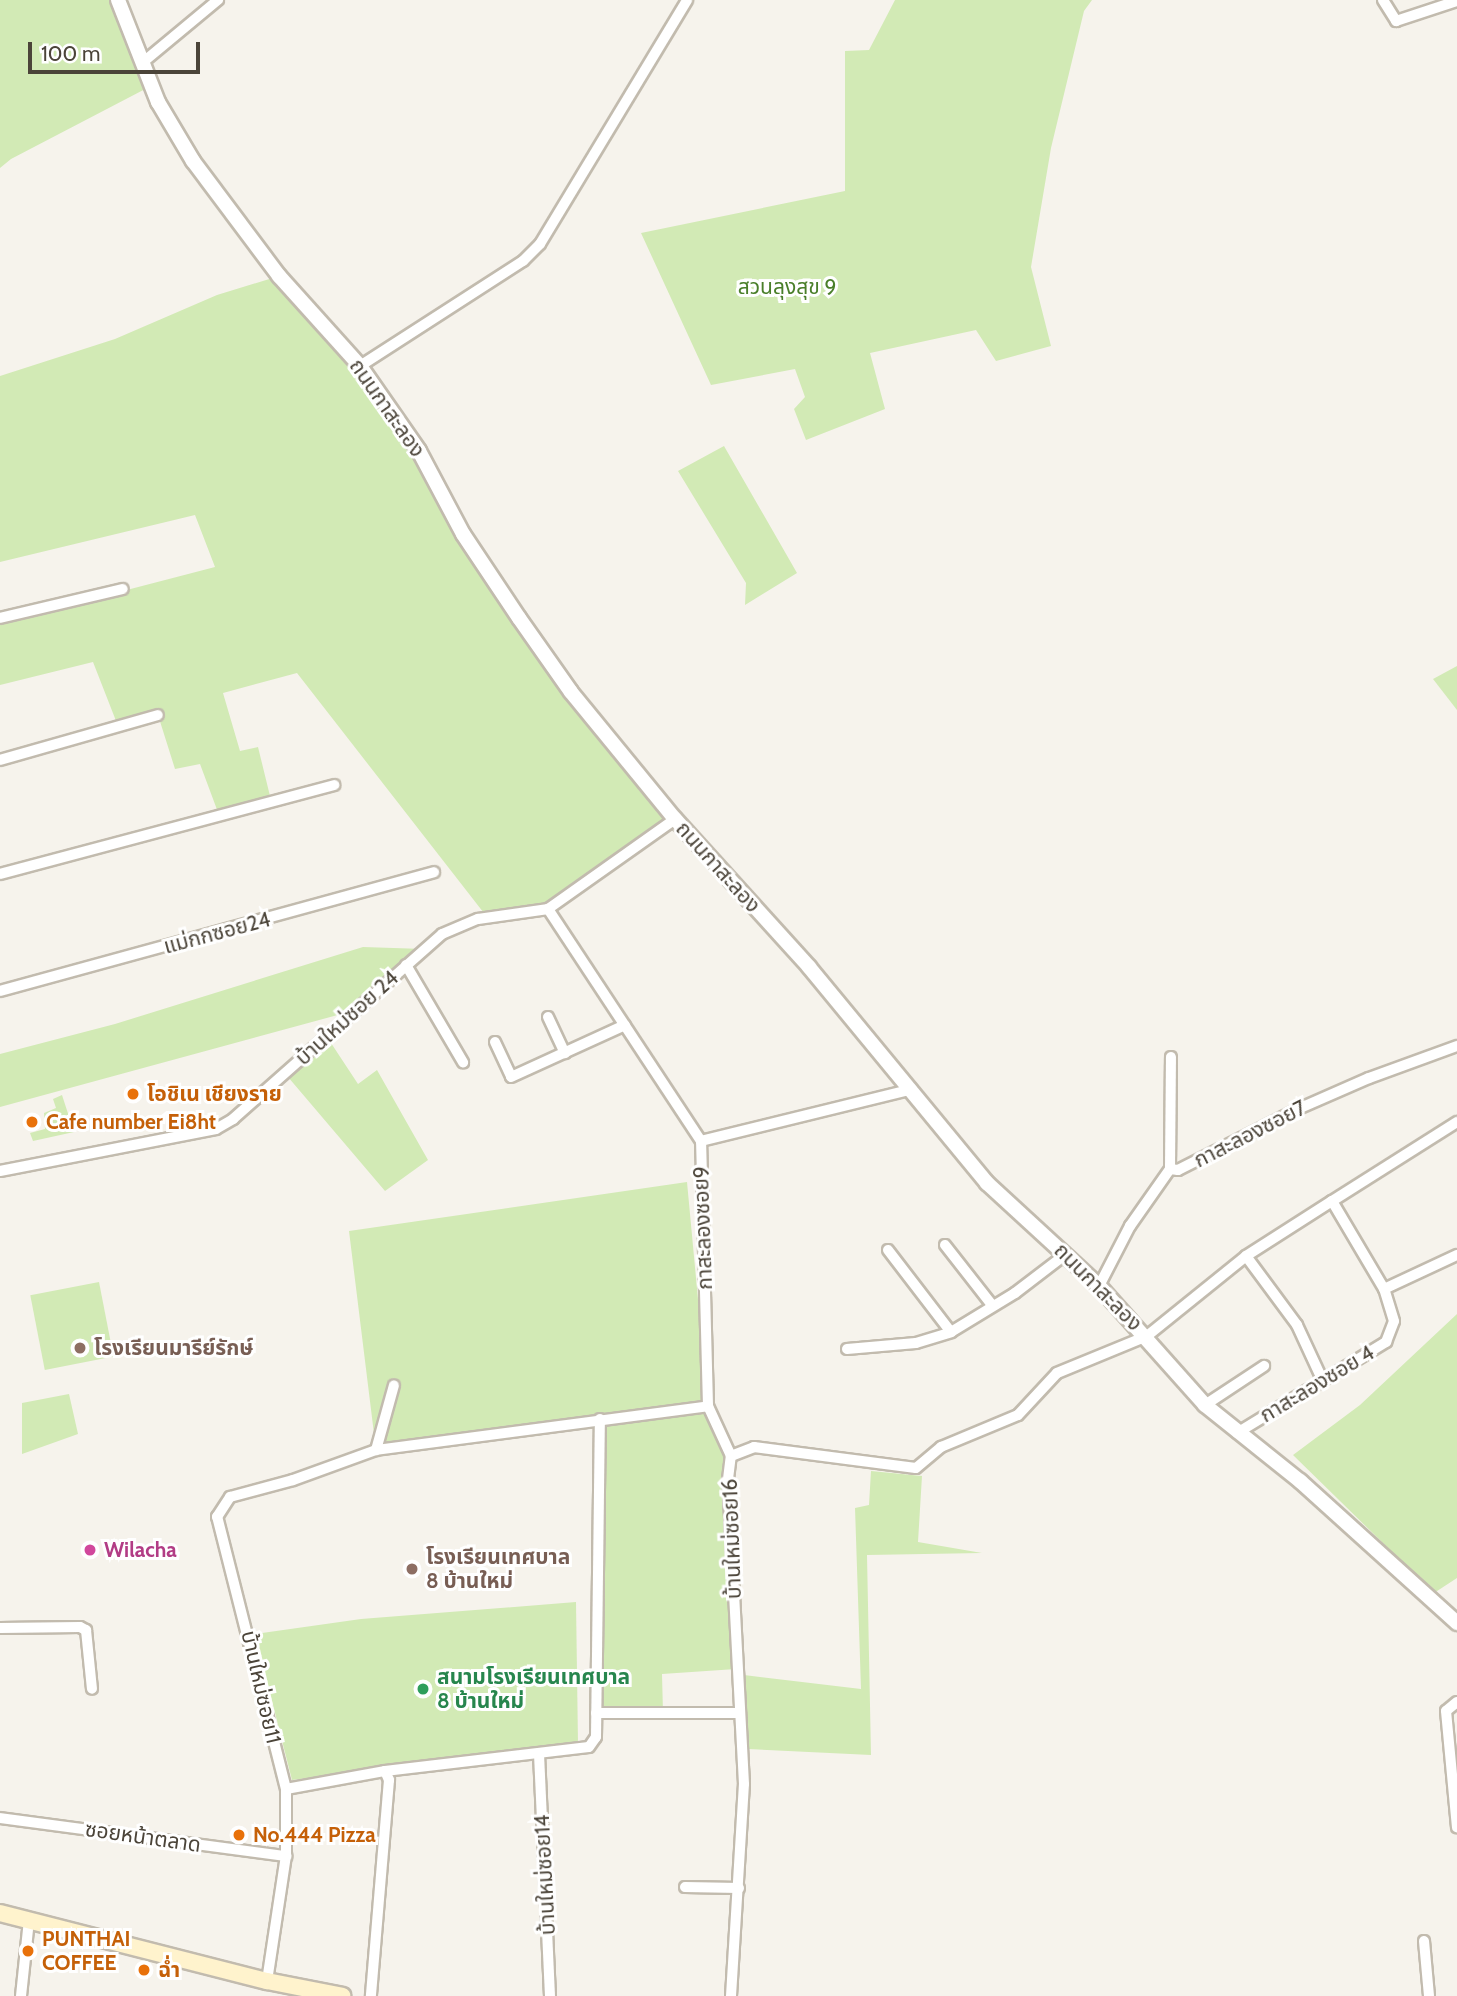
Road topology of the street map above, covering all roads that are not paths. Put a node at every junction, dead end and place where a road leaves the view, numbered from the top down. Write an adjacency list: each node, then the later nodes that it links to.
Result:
1 (118, 0): 6 (street, ถนนกาสะลอง)
2 (218, 0): 6 (street)
3 (687, 0): 7 (street)
4 (1383, 0): 5 (street)
5 (1457, 1)
6 (142, 62): 7 (street, ถนนกาสะลอง)
7 (360, 366): 13 (street, ถนนกาสะลอง)
8 (123, 589): 9 (street)
9 (0, 618)
10 (158, 715): 11 (street)
11 (0, 760)
12 (334, 785): 15 (street)
13 (674, 819): 16 (street, บ้านใหม่ซอย 24); 26 (street, ถนนกาสะลอง)
14 (434, 872): 18 (street, แม่กกซอย24)
15 (0, 873)
16 (548, 909): 17 (street, บ้านใหม่ซอย 24); 20 (street)
17 (406, 965): 25 (street); 30 (street, บ้านใหม่ซอย 24)
18 (0, 990)
19 (548, 1017): 23 (street)
20 (625, 1026): 23 (street); 28 (street)
21 (495, 1042): 23 (street)
22 (1457, 1046): 29 (street, กาสะลองซอย7)
23 (565, 1053)
24 (1171, 1057): 29 (street)
25 (463, 1062)
26 (912, 1089): 28 (street, กาสะลองซอย9); 34 (street, ถนนกาสะลอง)
27 (1457, 1122): 31 (street, บ้านใหม่ซอย16)
28 (701, 1141): 47 (street, กาสะลองซอย9)
29 (1170, 1169): 37 (street, กาสะลองซอย7)
30 (0, 1171)
31 (1332, 1201): 36 (street, บ้านใหม่ซอย16); 38 (street, กาสะลองซอย 4)
32 (944, 1245): 39 (street)
33 (888, 1250): 40 (street)
34 (1066, 1254): 37 (street, ถนนกาสะลอง); 39 (street)
35 (1457, 1255): 38 (street)
36 (1246, 1256): 41 (street, บ้านใหม่ซอย16); 44 (street)
37 (1099, 1286): 41 (street, ถนนกาสะลอง)
38 (1384, 1290): 44 (street, กาสะลองซอย 4)
39 (992, 1305): 40 (street)
40 (951, 1332): 42 (street)
41 (1147, 1336): 46 (street, ถนนกาสะลอง); 51 (street, บ้านใหม่ซอย16)
42 (847, 1349)
43 (1264, 1366): 46 (street)
44 (1322, 1379): 49 (street, กาสะลองซอย 4)
45 (394, 1385): 50 (street)
46 (1205, 1405): 49 (street, ถนนกาสะลอง)
47 (708, 1406): 48 (street, บ้านใหม่ซอย11); 51 (street)
48 (600, 1419): 50 (street, บ้านใหม่ซอย11); 56 (street)
49 (1237, 1433): 52 (street, ถนนกาสะลอง)
50 (376, 1450): 60 (street, บ้านใหม่ซอย11)
51 (731, 1457): 57 (street, บ้านใหม่ซอย16)
52 (1457, 1623)
53 (0, 1628): 54 (street)
54 (92, 1689)
55 (1457, 1702): 62 (street)
56 (596, 1713): 57 (street); 58 (street)
57 (738, 1713): 65 (street, บ้านใหม่ซอย16)
58 (539, 1754): 59 (street); 73 (street, บ้านใหม่ซอย14)
59 (385, 1771): 60 (street); 72 (street)
60 (286, 1789): 63 (street, บ้านใหม่ซอย11)
61 (0, 1818): 63 (street, ซอยหน้าตลาด)
62 (1457, 1826)
63 (286, 1856): 69 (street, บ้านใหม่ซอย11)
64 (685, 1886): 65 (street)
65 (739, 1888): 74 (street, บ้านใหม่ซอย16)
66 (0, 1913): 67 (main road)
67 (29, 1920): 69 (main road); 70 (street)
68 (1424, 1941): 75 (street)
69 (267, 1981): 71 (main road)
70 (21, 1996)
71 (343, 1996)
72 (370, 1996)
73 (550, 1996)
74 (732, 1996)
75 (1429, 1996)

